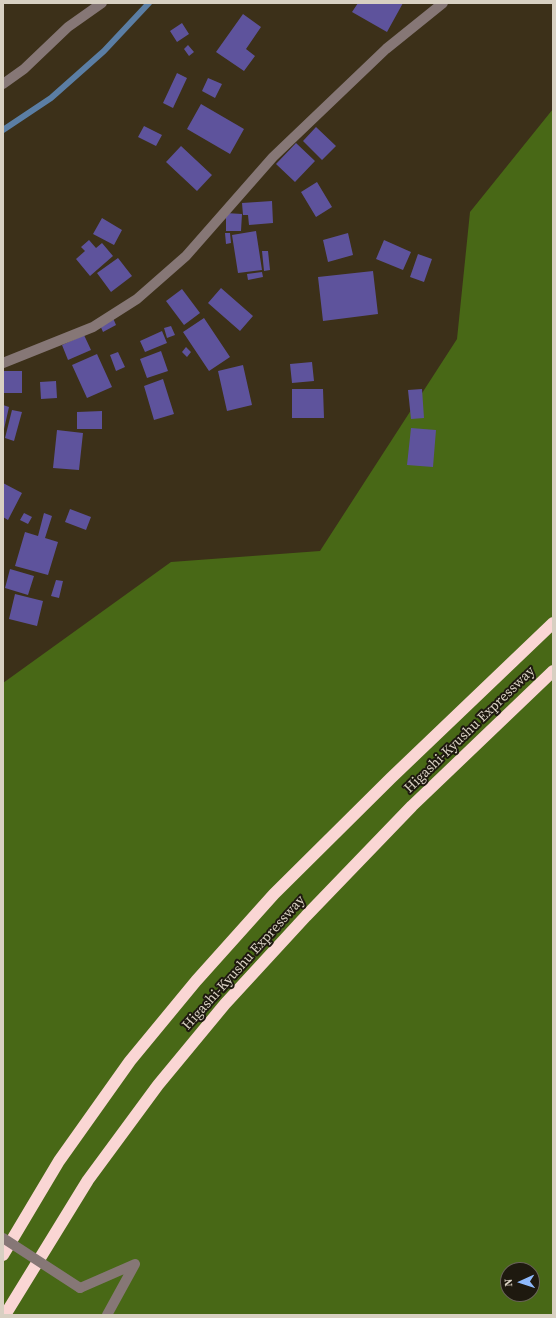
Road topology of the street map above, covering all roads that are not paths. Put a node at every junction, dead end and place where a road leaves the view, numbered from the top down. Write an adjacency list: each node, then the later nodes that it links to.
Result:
1 (102, 3): 3 (street)
2 (443, 3): 4 (street)
3 (3, 84)
4 (3, 363)
5 (553, 623): 8 (highway, Higashi-Kyushu Expressway)
6 (553, 671): 9 (highway, Higashi-Kyushu Expressway)
7 (3, 1238): 10 (street, bridge)
8 (3, 1256)
9 (5, 1315)
10 (107, 1315)

